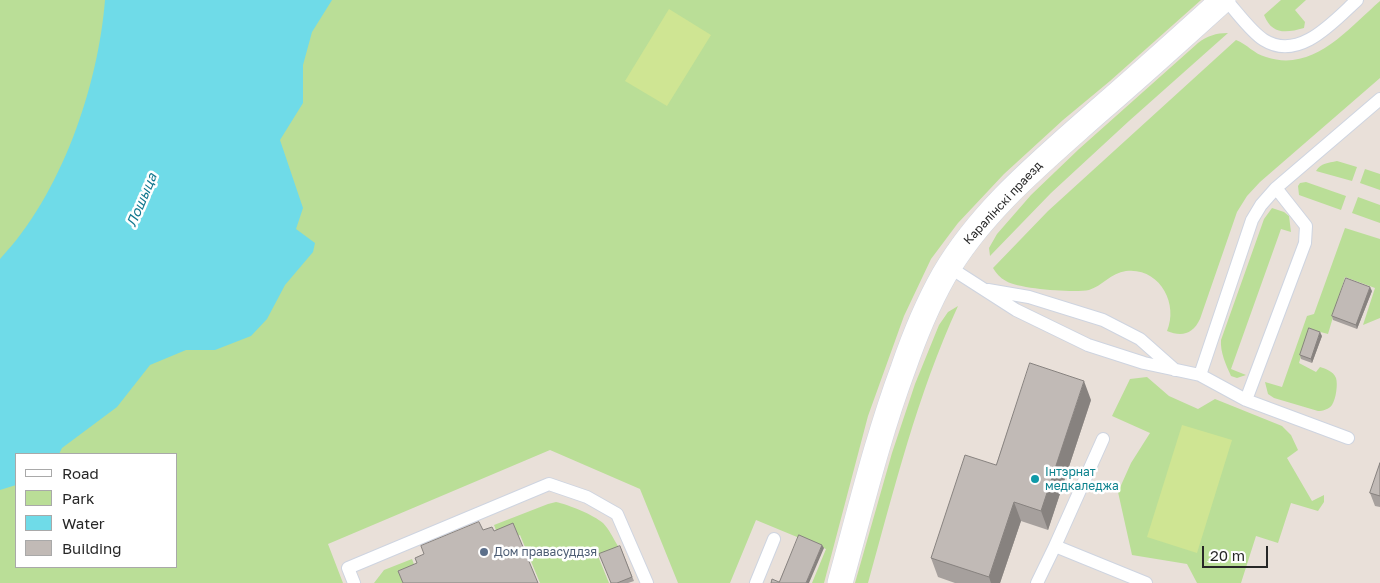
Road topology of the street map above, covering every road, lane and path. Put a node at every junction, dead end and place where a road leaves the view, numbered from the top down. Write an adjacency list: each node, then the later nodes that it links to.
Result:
1 (1225, 0): 2 (lane); 5 (street, Каралінскі праезд)
2 (1357, 0)
3 (1380, 99): 4 (lane)
4 (1276, 188): 8 (lane); 9 (lane)
5 (949, 267): 6 (lane); 17 (street, Каралінскі праезд)
6 (983, 290): 7 (lane); 7 (lane)
7 (1176, 370): 8 (lane)
8 (1200, 376): 9 (lane)
9 (1246, 400): 11 (lane)
10 (1103, 438): 13 (lane)
11 (1348, 438)
12 (774, 539): 16 (lane)
13 (1055, 546): 18 (lane); 19 (lane)
14 (354, 583): 15 (lane)
15 (647, 583)
16 (756, 583)
17 (840, 583)
18 (1036, 583)
19 (1146, 583)

